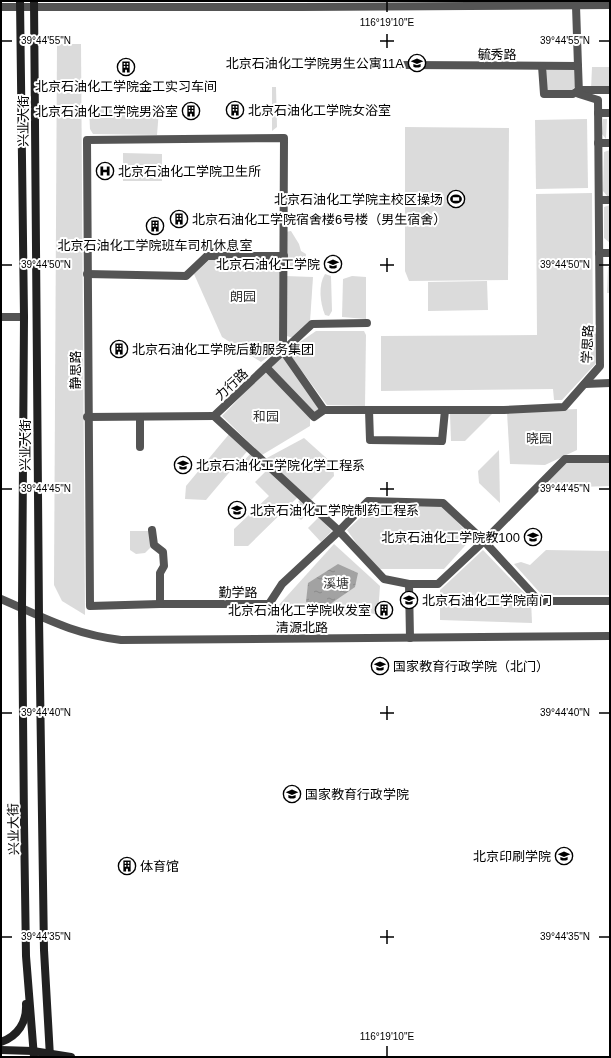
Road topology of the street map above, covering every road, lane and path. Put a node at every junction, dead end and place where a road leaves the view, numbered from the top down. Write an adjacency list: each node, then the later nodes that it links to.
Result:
1 (20, 4): 2 (street); 6 (street); 23 (main road, 兴业大街)
2 (34, 4): 3 (street); 45 (main road, 兴业大街)
3 (302, 4): 5 (street)
4 (610, 5): 5 (street)
5 (576, 6): 9 (street)
6 (1, 7)
7 (403, 66): 8 (street, 毓秀路)
8 (542, 66): 9 (street, 毓秀路); 10 (street)
9 (578, 66): 10 (street)
10 (579, 90): 11 (street); 12 (street, 学思路)
11 (610, 90)
12 (598, 113): 13 (street); 14 (street, 学思路)
13 (610, 113)
14 (598, 143): 15 (street); 16 (street, 学思路)
15 (610, 143)
16 (599, 200): 17 (street); 18 (street, 学思路)
17 (610, 200)
18 (599, 253): 19 (street); 28 (street, 学思路)
19 (610, 253)
20 (284, 256): 21 (street); 21 (street, 静思路); 25 (street)
21 (87, 274): 33 (street, 静思路)
22 (1, 317): 23 (street)
23 (24, 317): 44 (main road, 兴业大街)
24 (367, 323): 25 (street, 力行路)
25 (283, 351): 26 (street, 力行路); 29 (street)
26 (266, 367): 29 (street, 学思路); 32 (street, 力行路)
27 (610, 383): 28 (street)
28 (585, 384): 31 (street, 学思路)
29 (324, 410): 30 (street, 学思路)
30 (369, 410): 31 (street, 学思路); 31 (street)
31 (445, 410)
32 (214, 416): 34 (street); 38 (street, 力行路)
33 (87, 417): 34 (street); 43 (street, 静思路)
34 (140, 417): 35 (street)
35 (140, 447)
36 (610, 460): 39 (street, 力行路)
37 (152, 530): 43 (street)
38 (339, 531): 39 (street); 40 (street, 力行路); 43 (street, 勤学路)
39 (484, 541): 40 (street, 力行路); 42 (street)
40 (409, 584): 47 (street)
41 (1, 599): 44 (street, 清源北路)
42 (610, 601)
43 (160, 604)
44 (22, 608): 45 (street, 清源北路); 48 (main road, 兴业大街)
45 (39, 617): 47 (street, 清源北路); 52 (main road, 兴业大街)
46 (610, 636): 47 (street, 清源北路)
47 (410, 638)
48 (26, 956): 49 (main road); 51 (main road, 兴业大街)
49 (1, 1042)
50 (1, 1050): 51 (main road)
51 (34, 1054): 52 (main road)
52 (50, 1055): 53 (main road)
53 (71, 1057)

